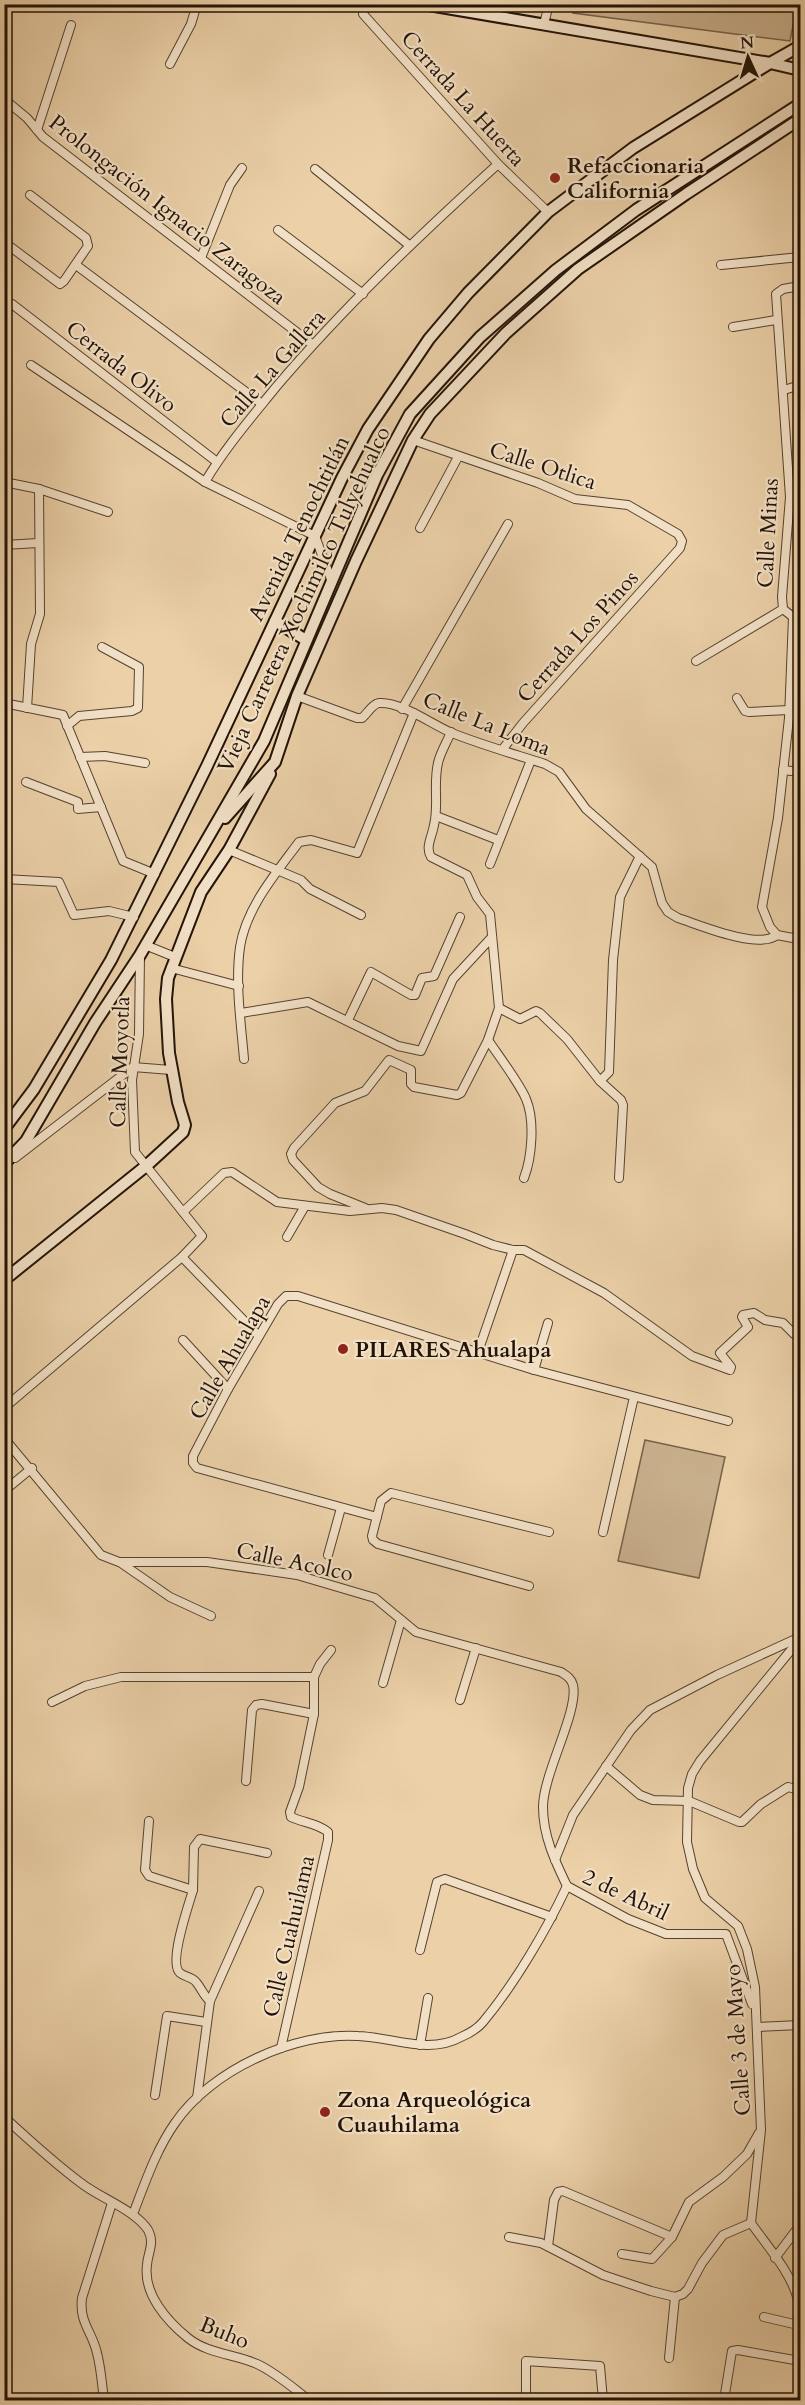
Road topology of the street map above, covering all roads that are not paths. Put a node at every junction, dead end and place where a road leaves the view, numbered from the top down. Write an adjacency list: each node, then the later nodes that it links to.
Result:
1 (197, 4): 10 (street)
2 (365, 4): 17 (street, Cerrada La Huerta)
3 (423, 4): 5 (main road)
4 (549, 4): 6 (street)
5 (465, 8): 6 (main road)
6 (544, 24): 9 (main road)
7 (71, 25): 15 (street)
8 (800, 44): 9 (main road, Avenida Tenochtitlán)
9 (770, 63): 11 (main road); 21 (main road, Avenida Tenochtitlán)
10 (170, 64)
11 (801, 70)
12 (4, 99): 15 (street, Prolongación Ignacio Zaragoza)
13 (801, 104): 52 (main road, Vieja Carretera Xochimilco Tulyehualco)
14 (799, 120): 16 (street); 39 (main road)
15 (37, 130): 26 (street, Prolongación Ignacio Zaragoza)
16 (801, 142)
17 (498, 164): 21 (street, Cerrada La Huerta); 24 (street, Calle La Gallera)
18 (242, 168): 26 (street)
19 (315, 169): 24 (street)
20 (30, 195): 27 (street)
21 (548, 212): 48 (main road, Avenida Tenochtitlán)
22 (278, 230): 30 (street)
23 (4, 242): 27 (street)
24 (409, 245): 30 (street, Calle La Gallera)
25 (801, 257): 28 (street)
26 (201, 258): 34 (street, Prolongación Ignacio Zaragoza)
27 (76, 265): 38 (street)
28 (721, 265)
29 (801, 286): 32 (street, Calle Minas)
30 (363, 294): 34 (street, Calle La Gallera)
31 (4, 305): 41 (street, Cerrada Olivo)
32 (776, 320): 33 (street); 37 (street, Calle Minas)
33 (733, 327)
34 (312, 344): 38 (street, Calle La Gallera)
35 (31, 365): 43 (street)
36 (801, 385): 37 (street)
37 (784, 390): 53 (street, Calle Minas)
38 (262, 404): 41 (street, Calle La Gallera)
39 (413, 440): 40 (street, Calle Otlica); 59 (main road)
40 (458, 456): 47 (street); 51 (street, Calle Otlica)
41 (217, 462): 43 (street, Calle La Gallera)
42 (4, 482): 44 (street)
43 (205, 482): 48 (street)
44 (39, 489): 45 (street); 49 (street)
45 (108, 512)
46 (508, 524): 63 (street, Calle La Loma)
47 (420, 528)
48 (315, 536): 52 (street); 55 (main road, Avenida Tenochtitlán)
49 (38, 543): 50 (street); 62 (street)
50 (4, 545)
51 (680, 548): 68 (street, Cerrada Los Pinos)
52 (332, 582): 56 (main road, Vieja Carretera Xochimilco Tulyehualco)
53 (783, 609): 54 (street, Calle Minas); 58 (street)
54 (797, 617): 64 (street, Calle Minas)
55 (275, 621): 56 (main road); 84 (main road, Avenida Tenochtitlán)
56 (306, 640): 78 (main road, Vieja Carretera Xochimilco Tulyehualco)
57 (102, 648): 66 (street)
58 (696, 662)
59 (297, 696): 63 (street, Calle La Loma); 71 (main road)
60 (737, 698): 64 (street)
61 (4, 703): 62 (street)
62 (27, 708): 66 (street)
63 (402, 709): 65 (street, Calle La Loma)
64 (789, 710): 73 (street, Calle Minas)
65 (414, 713): 67 (street, Calle La Loma); 83 (street)
66 (67, 726): 69 (street)
67 (451, 732): 68 (street, Calle La Loma); 77 (street)
68 (502, 750): 70 (street, Calle La Loma)
69 (80, 757): 72 (street); 76 (street)
70 (531, 760): 79 (street); 81 (street, Calle La Loma)
71 (275, 762): 78 (main road); 80 (main road)
72 (145, 764)
73 (783, 770): 74 (street); 90 (street, Calle Minas)
74 (801, 772)
75 (26, 782): 76 (street)
76 (101, 807): 84 (street)
77 (436, 816): 79 (street); 91 (street)
78 (210, 835): 92 (main road, Vieja Carretera Xochimilco Tulyehualco)
79 (498, 840): 82 (street)
80 (229, 850): 83 (street); 93 (main road)
81 (639, 856): 90 (street, Calle La Loma); 105 (street)
82 (490, 864)
83 (279, 869): 86 (street); 95 (street)
84 (155, 874): 87 (main road, Avenida Tenochtitlán)
85 (4, 879): 87 (street)
86 (361, 915)
87 (134, 917): 106 (main road, Avenida Tenochtitlán)
88 (460, 917): 98 (street)
89 (801, 934): 90 (street, Calle La Loma)
90 (777, 935)
91 (492, 937): 96 (street); 100 (street)
92 (143, 950): 93 (street); 103 (street, Calle Moyotla); 107 (main road, Vieja Carretera Xochimilco Tulyehualco)
93 (175, 957): 94 (main road)
94 (171, 968): 95 (street); 104 (main road)
95 (239, 986): 97 (street)
96 (499, 1008): 99 (street); 105 (street)
97 (241, 1013): 98 (street); 101 (street)
98 (348, 1020): 100 (street)
99 (488, 1040): 102 (street); 109 (street)
100 (398, 1046): 102 (street)
101 (244, 1059)
102 (389, 1060): 112 (street)
103 (133, 1067): 104 (street); 107 (street); 108 (street, Calle Moyotla)
104 (171, 1070): 108 (main road)
105 (600, 1081): 110 (street)
106 (4, 1130)
107 (4, 1165)
108 (146, 1166): 113 (street, Calle Moyotla); 119 (main road)
109 (525, 1178)
110 (620, 1178)
111 (305, 1206): 112 (street); 113 (street); 114 (street)
112 (367, 1209): 115 (street)
113 (183, 1212): 116 (street, Calle Moyotla)
114 (287, 1237)
115 (513, 1250): 122 (street); 124 (street)
116 (182, 1257): 121 (street); 128 (street)
117 (801, 1257): 118 (street)
118 (801, 1275)
119 (4, 1280)
120 (548, 1323): 125 (street)
121 (259, 1336): 124 (street, Calle Ahualapa); 126 (street, Calle Ahualapa)
122 (801, 1336)
123 (183, 1340): 126 (street)
124 (478, 1352): 125 (street, Calle Ahualapa)
125 (534, 1370): 127 (street, Calle Ahualapa)
126 (228, 1389): 133 (street, Calle Ahualapa)
127 (634, 1397): 129 (street, Calle Ahualapa); 136 (street)
128 (4, 1408)
129 (728, 1421)
130 (4, 1438): 131 (street)
131 (32, 1468): 132 (street); 138 (street)
132 (4, 1491)
133 (341, 1508): 134 (street); 137 (street)
134 (376, 1517): 135 (street); 139 (street)
135 (549, 1532)
136 (603, 1532)
137 (328, 1555)
138 (119, 1562): 140 (street); 141 (street, Calle Acolco)
139 (529, 1586)
140 (211, 1616)
141 (401, 1620): 143 (street, Calle Acolco); 146 (street)
142 (801, 1638): 150 (street); 153 (street, Calle 3 de Mayo)
143 (476, 1648): 147 (street); 156 (street, Calle Acolco)
144 (331, 1650): 145 (street)
145 (314, 1677): 148 (street); 149 (street)
146 (383, 1683)
147 (460, 1700)
148 (52, 1702)
149 (314, 1714): 151 (street); 169 (street, Calle Cuahuilama)
150 (606, 1766): 153 (street); 156 (street)
151 (246, 1781)
152 (801, 1790): 153 (street)
153 (689, 1801): 164 (street, Calle 3 de Mayo)
154 (149, 1821): 158 (street)
155 (267, 1853): 158 (street)
156 (555, 1860): 157 (street)
157 (567, 1886): 160 (street); 164 (street, 2 de Abril)
158 (193, 1890): 163 (street)
159 (259, 1891): 163 (street)
160 (552, 1917): 161 (street); 168 (street)
161 (420, 1950)
162 (428, 1998): 168 (street)
163 (210, 2001): 165 (street)
164 (757, 2017): 167 (street, Calle 3 de Mayo)
165 (206, 2022): 170 (street); 171 (street)
166 (801, 2025): 167 (street)
167 (757, 2027): 173 (street, Calle 3 de Mayo)
168 (420, 2045): 169 (street)
169 (281, 2048): 171 (street)
170 (155, 2095)
171 (197, 2098): 175 (street)
172 (4, 2117): 174 (street)
173 (761, 2130): 176 (street, Calle 3 de Mayo); 179 (street)
174 (112, 2203): 175 (street); 190 (street)
175 (133, 2214): 191 (street, Buho)
176 (751, 2223): 182 (street); 183 (street)
177 (801, 2225): 182 (street)
178 (509, 2237): 180 (street)
179 (672, 2237): 180 (street); 181 (street)
180 (548, 2246): 183 (street)
181 (622, 2254)
182 (776, 2258): 185 (street)
183 (675, 2297): 187 (street)
184 (764, 2317): 185 (street)
185 (798, 2325): 186 (street)
186 (801, 2338)
187 (669, 2358)
188 (801, 2361): 195 (street)
189 (651, 2398): 194 (street)
190 (104, 2400)
191 (309, 2400)
192 (526, 2400): 193 (street)
193 (603, 2400)
194 (675, 2400)
195 (723, 2400)

